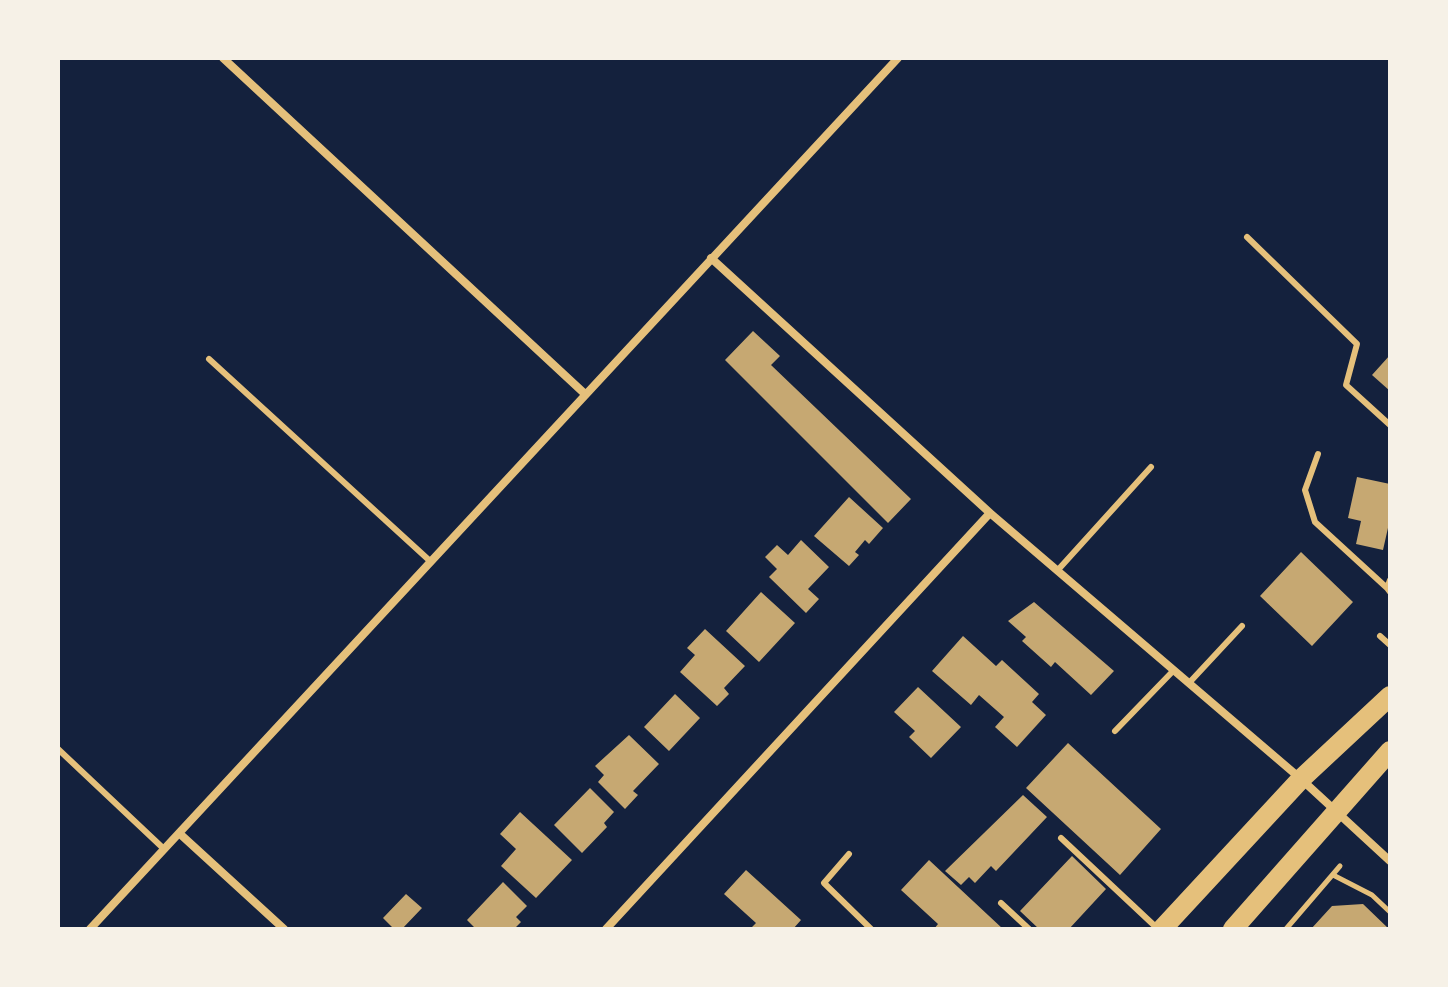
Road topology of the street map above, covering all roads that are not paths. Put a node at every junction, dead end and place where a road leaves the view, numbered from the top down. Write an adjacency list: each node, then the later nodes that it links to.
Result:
1 (223, 58): 6 (street)
2 (898, 58): 4 (street)
3 (1247, 237): 7 (lane)
4 (711, 258): 6 (street); 10 (street)
5 (209, 359): 11 (lane)
6 (585, 394): 11 (street)
7 (1390, 425)
8 (1318, 454): 14 (lane)
9 (1151, 467): 12 (lane)
10 (990, 513): 12 (street); 34 (street)
11 (430, 561): 26 (street)
12 (1057, 571): 18 (street)
13 (1390, 580): 14 (lane)
14 (1388, 590)
15 (1242, 626): 19 (lane)
16 (1380, 636): 17 (lane)
17 (1390, 645)
18 (1174, 670): 19 (street); 21 (lane)
19 (1189, 683): 24 (street)
20 (1390, 696): 24 (main road)
21 (1115, 731)
22 (58, 749): 28 (lane)
23 (1390, 751): 25 (main road)
24 (1301, 779): 25 (street); 37 (main road)
25 (1337, 813): 30 (street); 38 (main road)
26 (179, 833): 28 (street); 33 (street)
27 (1061, 838): 37 (lane)
28 (164, 849): 32 (street)
29 (849, 854): 35 (lane)
30 (1390, 861)
31 (1001, 903): 36 (lane)
32 (90, 929)
33 (284, 929)
34 (606, 929)
35 (871, 929)
36 (1029, 929)
37 (1160, 929)
38 (1233, 929)

